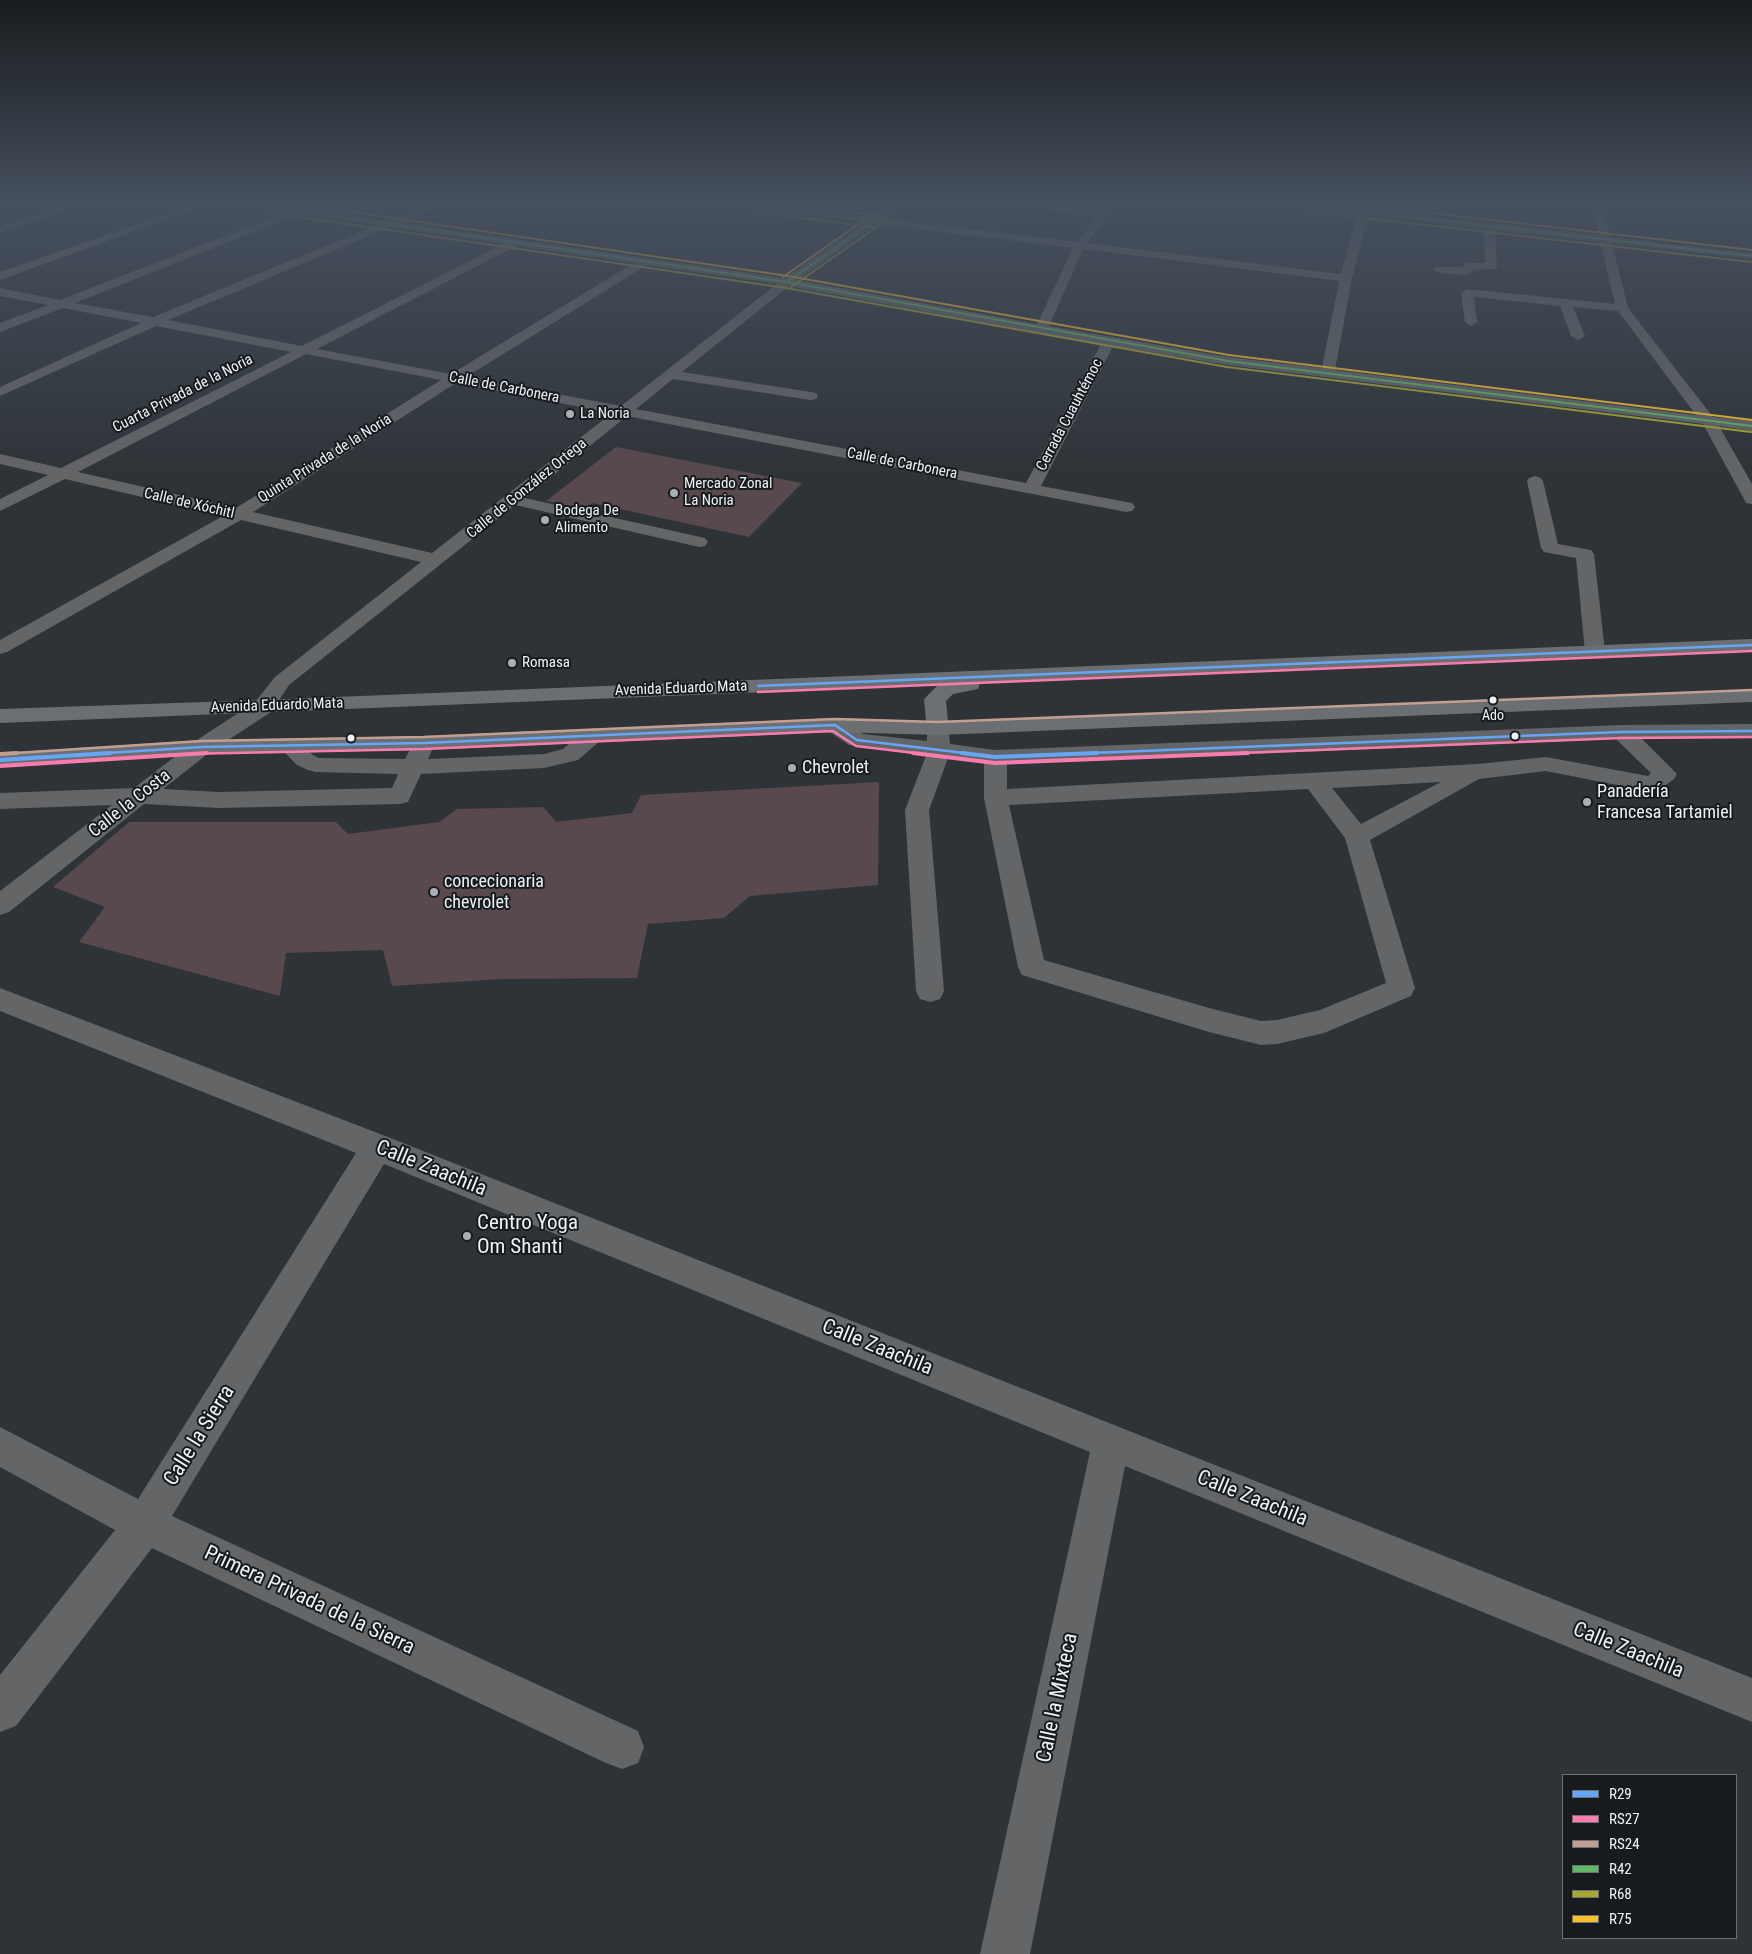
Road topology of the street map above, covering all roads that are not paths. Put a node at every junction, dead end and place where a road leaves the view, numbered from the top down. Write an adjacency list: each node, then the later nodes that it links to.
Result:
1 (21, 296): 14 (street, Calle de Carbonera)
2 (79, 296): 14 (street)
3 (215, 296): 16 (street)
4 (409, 296): 22 (street, Cuarta Privada de la Noria)
5 (588, 296): 25 (street, Quinta Privada de la Noria)
6 (769, 296): 24 (street, Calle de González Ortega)
7 (864, 296): 19 (street)
8 (1056, 296): 19 (street)
9 (1343, 296): 23 (street)
10 (1468, 296): 17 (street)
11 (1502, 296): 13 (street)
12 (1619, 296): 15 (street)
13 (1565, 302): 15 (street); 20 (street)
14 (59, 304): 16 (street, Calle de Carbonera); 18 (street)
15 (1622, 308): 29 (street)
16 (155, 321): 22 (street, Calle de Carbonera); 26 (street)
17 (1471, 322)
18 (0, 328)
19 (1041, 329): 21 (street)
20 (1578, 336)
21 (1109, 341): 23 (street); 34 (street, Cerrada Cuauhtémoc)
22 (303, 350): 25 (street, Calle de Carbonera); 32 (street, Cuarta Privada de la Noria)
23 (1328, 372): 29 (street)
24 (670, 374): 27 (street); 28 (street, Calle de González Ortega)
25 (453, 379): 28 (street, Calle de Carbonera); 39 (street, Quinta Privada de la Noria)
26 (0, 392)
27 (811, 396)
28 (624, 411): 34 (street, Calle de Carbonera); 36 (street, Calle de González Ortega)
29 (1708, 420): 30 (street); 35 (street)
30 (1752, 426)
31 (0, 459): 32 (street, Calle de Xóchitl)
32 (64, 474): 37 (street, Cuarta Privada de la Noria); 39 (street, Calle de Xóchitl)
33 (1535, 481): 44 (street)
34 (1031, 489): 38 (street, Calle de Carbonera)
35 (1752, 499)
36 (513, 500): 40 (street); 41 (street, Calle de González Ortega)
37 (0, 506)
38 (1126, 507)
39 (237, 515): 41 (street, Calle de Xóchitl); 43 (street, Quinta Privada de la Noria)
40 (699, 542)
41 (437, 560): 47 (street, Calle de González Ortega)
42 (1752, 645): 44 (main road, Avenida Eduardo Mata)
43 (0, 648)
44 (1595, 652): 45 (main road, Avenida Eduardo Mata)
45 (1133, 670): 47 (main road, Avenida Eduardo Mata); 54 (main road)
46 (1752, 696): 54 (main road)
47 (264, 707): 48 (main road, Avenida Eduardo Mata); 57 (street, Calle la Costa)
48 (0, 716)
49 (834, 725): 52 (main road); 54 (street)
50 (1752, 731): 51 (street)
51 (1621, 732): 53 (street); 60 (street)
52 (593, 735): 55 (main road); 61 (street)
53 (1525, 737): 58 (street); 60 (street)
54 (939, 740): 58 (street); 71 (street)
55 (424, 743): 56 (main road); 61 (street)
56 (288, 745): 57 (main road); 61 (street)
57 (202, 747): 59 (main road); 64 (street, Calle la Costa)
58 (995, 757): 65 (street)
59 (0, 760)
60 (1546, 764): 62 (street)
61 (412, 767): 64 (street)
62 (1478, 772): 63 (street); 69 (street)
63 (1314, 780): 65 (street); 69 (street)
64 (140, 796): 66 (street); 70 (street, Calle la Costa)
65 (996, 798): 69 (street)
66 (24, 800): 67 (street); 68 (street)
67 (0, 801)
68 (0, 816)
69 (1357, 836)
70 (0, 905)
71 (930, 991)
72 (0, 999): 73 (street, Calle Zaachila)
73 (377, 1147): 74 (street, Calle Zaachila); 76 (street, Calle la Sierra)
74 (1112, 1443): 77 (street, Calle Zaachila); 80 (street, Calle la Mixteca)
75 (0, 1446): 76 (street, Primera Privada de la Sierra)
76 (145, 1524): 78 (street, Calle la Sierra); 79 (street, Primera Privada de la Sierra)
77 (1752, 1700)
78 (0, 1710)
79 (622, 1747)
80 (1005, 1954)

